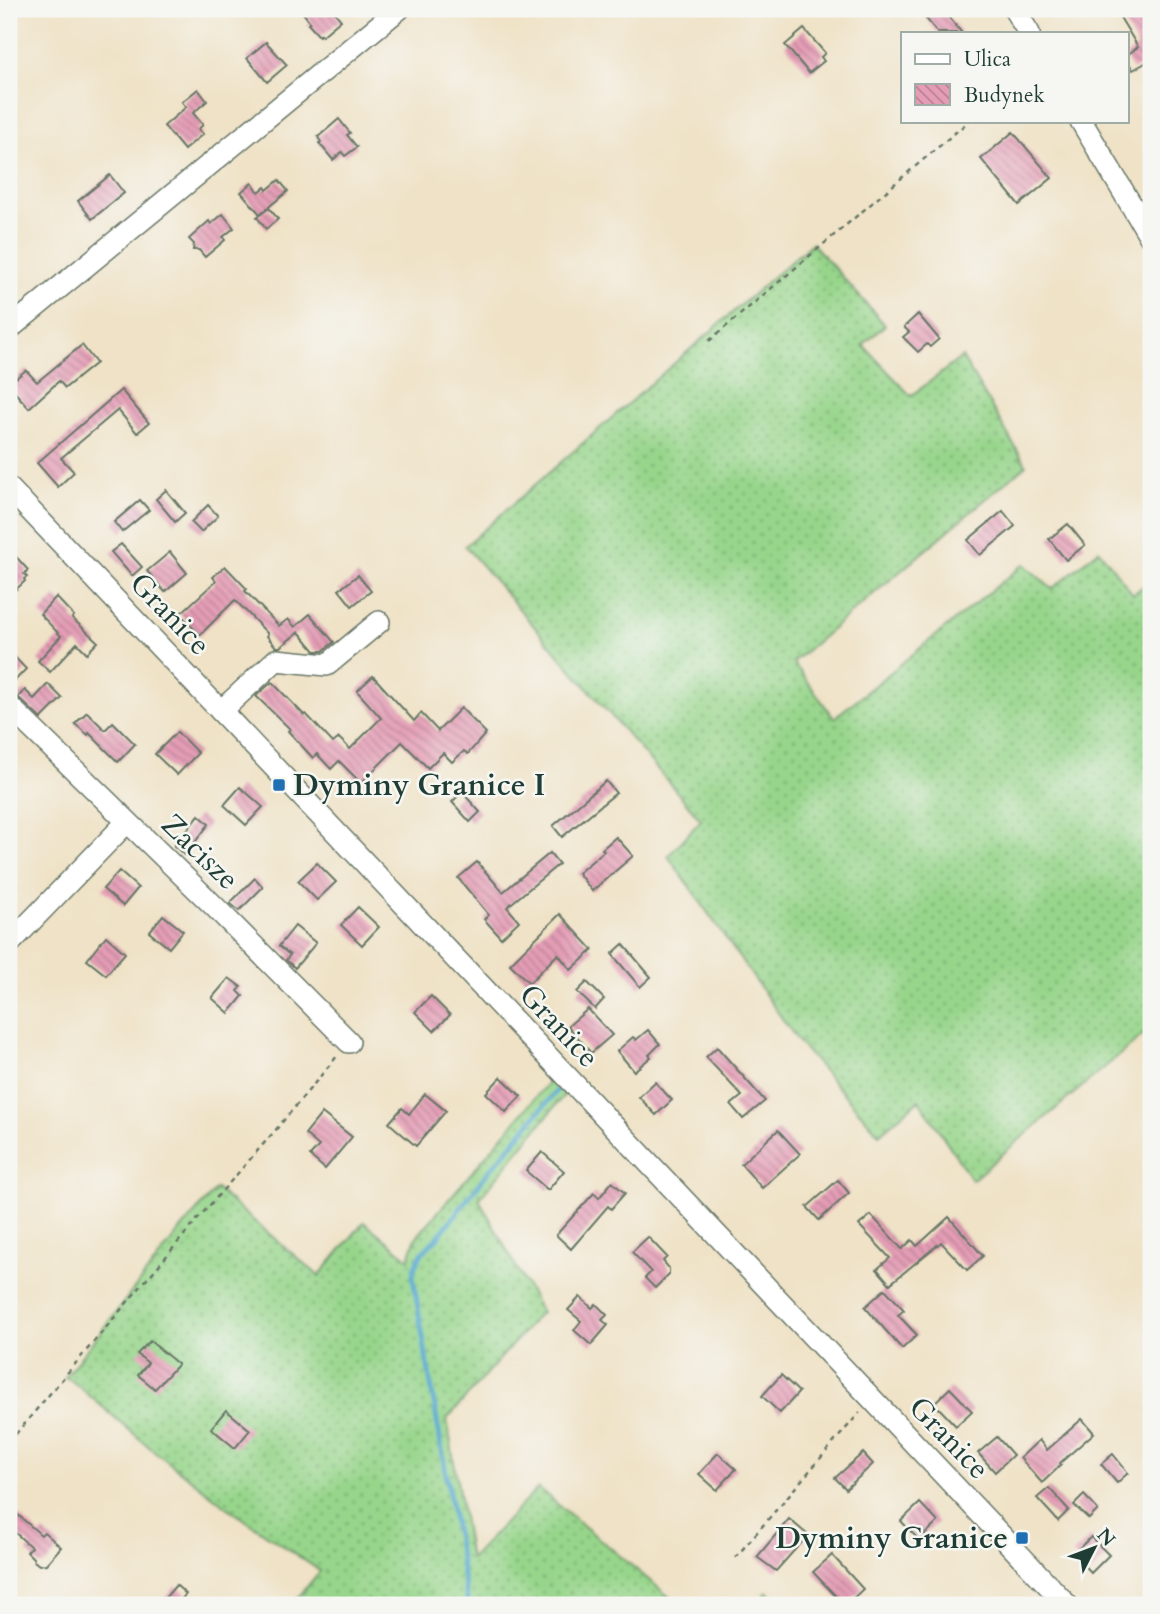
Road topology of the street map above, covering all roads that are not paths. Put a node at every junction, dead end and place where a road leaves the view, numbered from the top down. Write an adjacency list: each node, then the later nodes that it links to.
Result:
1 (399, 9): 6 (street)
2 (1014, 9): 3 (street)
3 (1028, 32)
4 (1082, 122): 5 (street)
5 (1151, 237)
6 (9, 329)
7 (9, 488): 10 (street, Granice)
8 (379, 622): 10 (street)
9 (9, 706): 11 (street, Zacisze)
10 (221, 711): 14 (street, Granice)
11 (127, 822): 12 (street); 13 (street, Zacisze)
12 (9, 944)
13 (349, 1042)
14 (1067, 1605)

